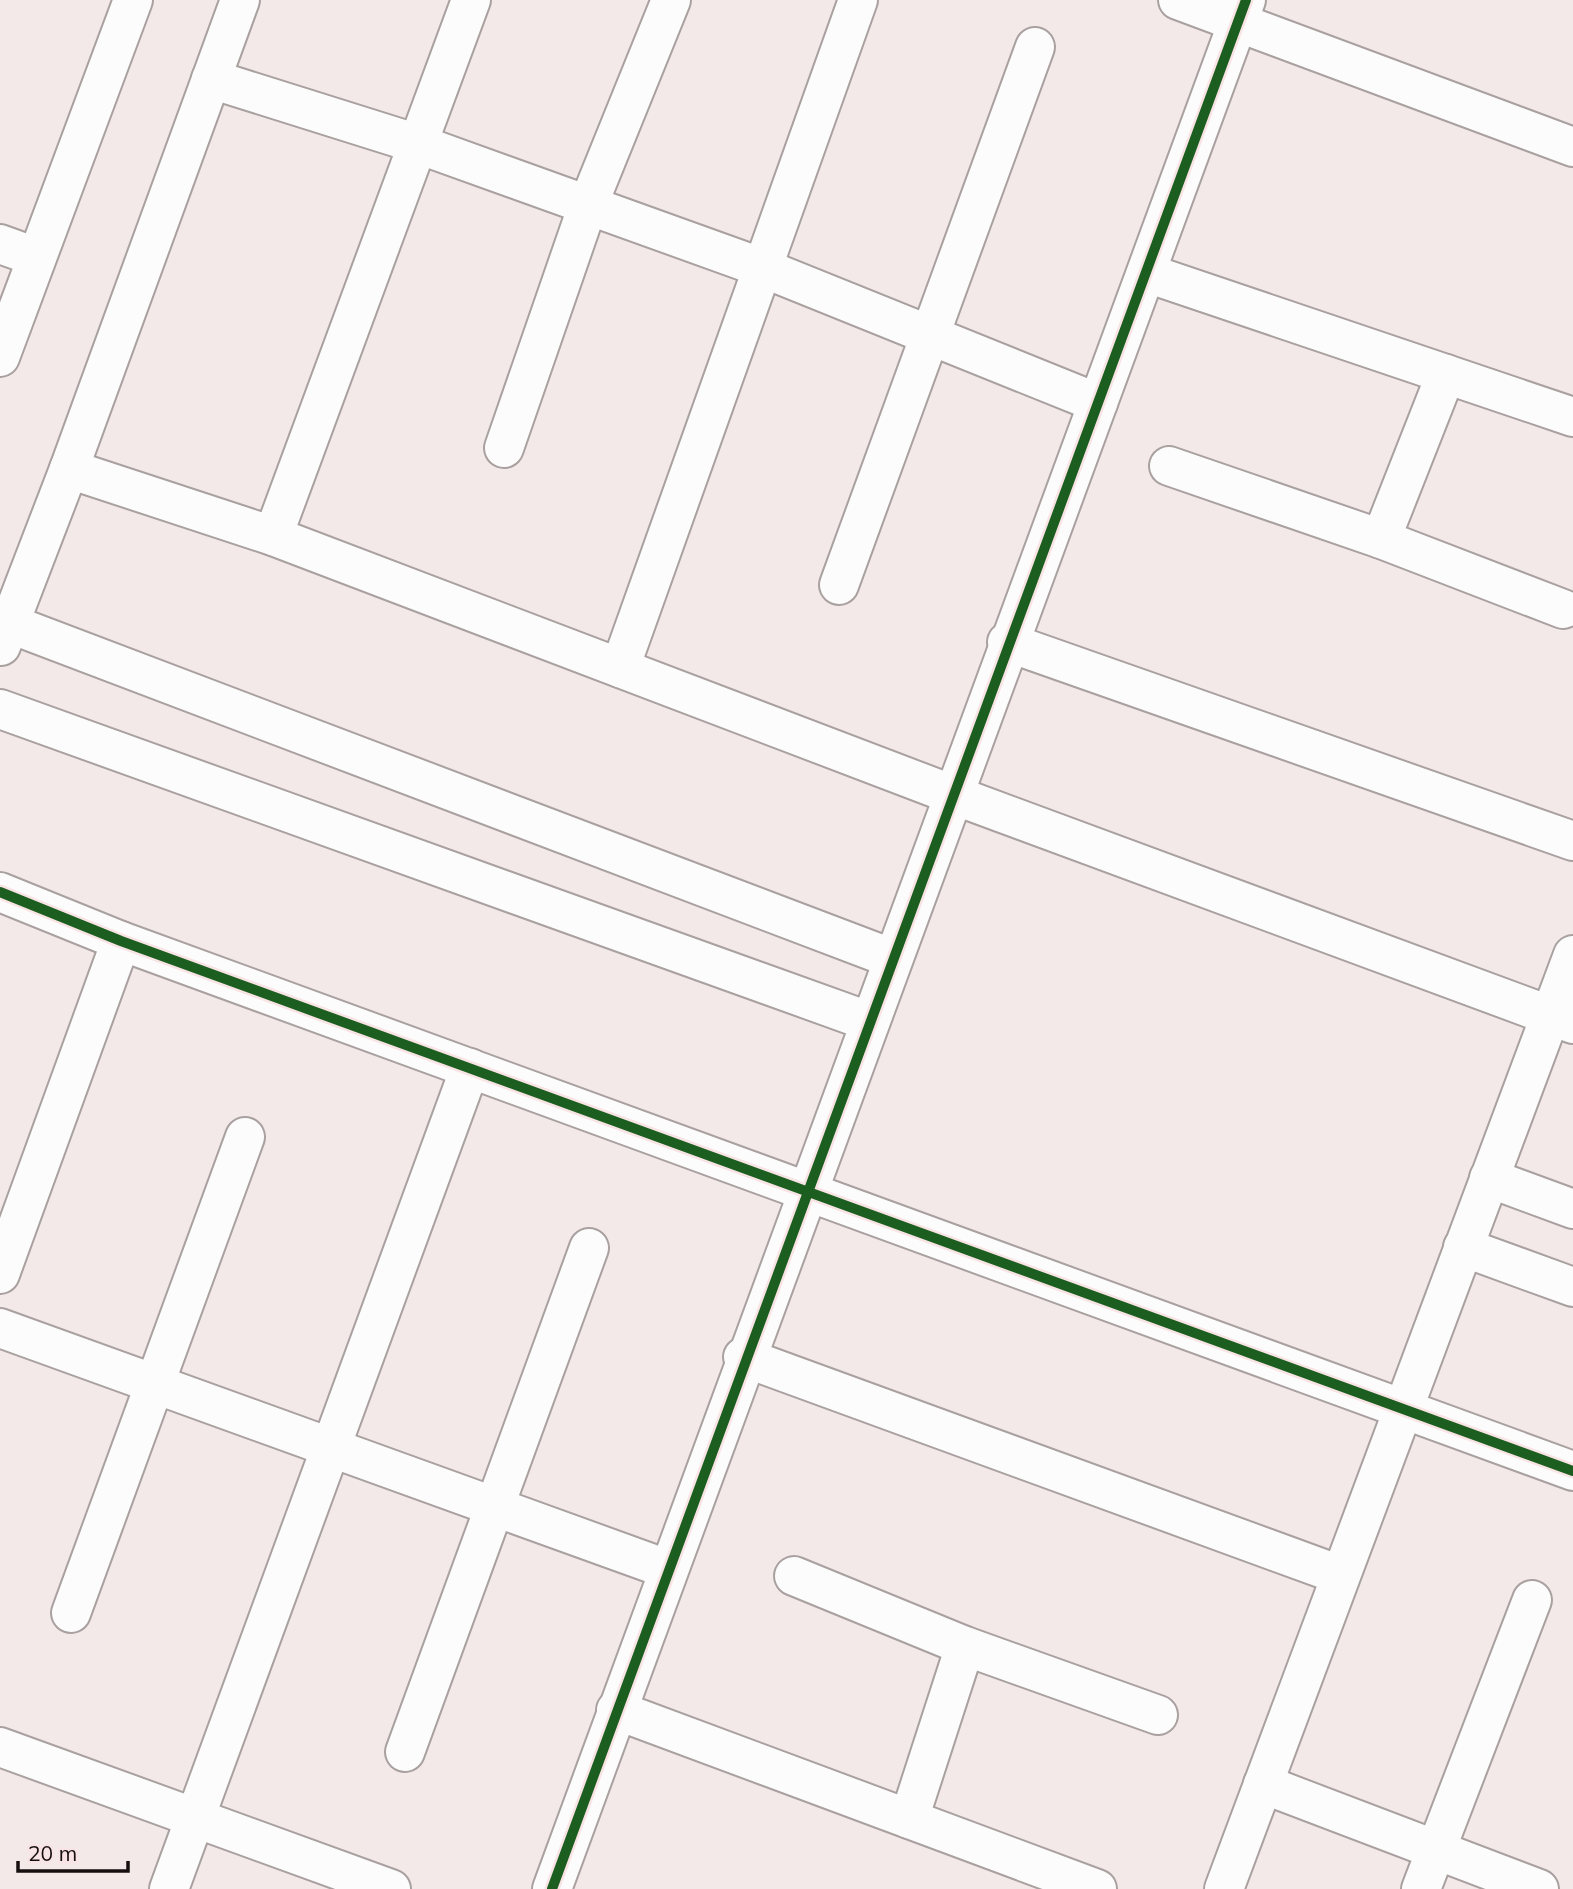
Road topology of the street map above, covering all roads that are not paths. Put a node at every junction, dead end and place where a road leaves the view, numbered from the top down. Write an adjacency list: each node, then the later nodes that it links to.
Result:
1 (133, 0): 14 (street)
2 (240, 0): 9 (street)
3 (471, 0): 10 (street)
4 (671, 0): 12 (street)
5 (858, 0): 15 (street)
6 (1178, 0): 7 (street)
7 (1242, 11): 11 (street); 16 (street)
8 (1035, 47): 17 (street)
9 (211, 79): 10 (street); 24 (street)
10 (418, 144): 12 (street); 25 (street)
11 (1573, 147)
12 (588, 205): 15 (street); 22 (street)
13 (0, 244): 14 (street)
14 (36, 257): 18 (street)
15 (763, 268): 17 (street); 31 (street)
16 (1147, 273): 19 (street); 20 (street)
17 (930, 336): 20 (street); 27 (street)
18 (0, 357)
19 (1446, 374): 21 (street); 26 (street)
20 (1098, 403): 30 (street)
21 (1573, 417)
22 (505, 448)
23 (1169, 466): 26 (street)
24 (69, 469): 25 (street); 29 (street)
25 (273, 536): 31 (street)
26 (1381, 540): 28 (street)
27 (839, 585)
28 (1563, 609)
29 (3, 630): 38 (street)
30 (1007, 642): 33 (street); 34 (street)
31 (620, 668): 33 (street)
32 (0, 709): 40 (street)
33 (951, 794): 38 (street); 39 (street)
34 (1573, 841)
35 (0, 892): 36 (street)
36 (121, 941): 41 (street); 48 (street)
37 (1573, 955): 39 (street)
38 (891, 958): 40 (street)
39 (1561, 1019): 43 (street)
40 (868, 1021): 44 (street)
41 (470, 1068): 44 (street); 54 (street)
42 (245, 1137): 52 (street)
43 (1489, 1178): 45 (street); 46 (street)
44 (804, 1191): 51 (street); 53 (street)
45 (1573, 1209)
46 (1463, 1247): 49 (street); 53 (street)
47 (589, 1248): 56 (street)
48 (0, 1274)
49 (1573, 1287)
50 (0, 1328): 52 (street)
51 (743, 1357): 57 (street); 58 (street)
52 (155, 1384): 54 (street); 61 (street)
53 (1402, 1409): 55 (street); 58 (street)
54 (331, 1447): 56 (street); 68 (street)
55 (1573, 1471)
56 (495, 1506): 57 (street); 66 (street)
57 (667, 1569): 63 (street)
58 (1340, 1575): 67 (street)
59 (794, 1576): 62 (street)
60 (1532, 1600): 70 (street)
61 (71, 1613)
62 (965, 1646): 64 (street); 69 (street)
63 (616, 1710): 69 (street); 73 (street)
64 (1158, 1715)
65 (0, 1746): 68 (street)
66 (405, 1752)
67 (1263, 1784): 70 (street); 75 (street)
68 (197, 1818): 71 (street); 72 (street)
69 (909, 1819): 74 (street)
70 (1436, 1850): 76 (street); 77 (street)
71 (367, 1885)
72 (169, 1889)
73 (552, 1889)
74 (1097, 1889)
75 (1224, 1889)
76 (1421, 1889)
77 (1539, 1889)

